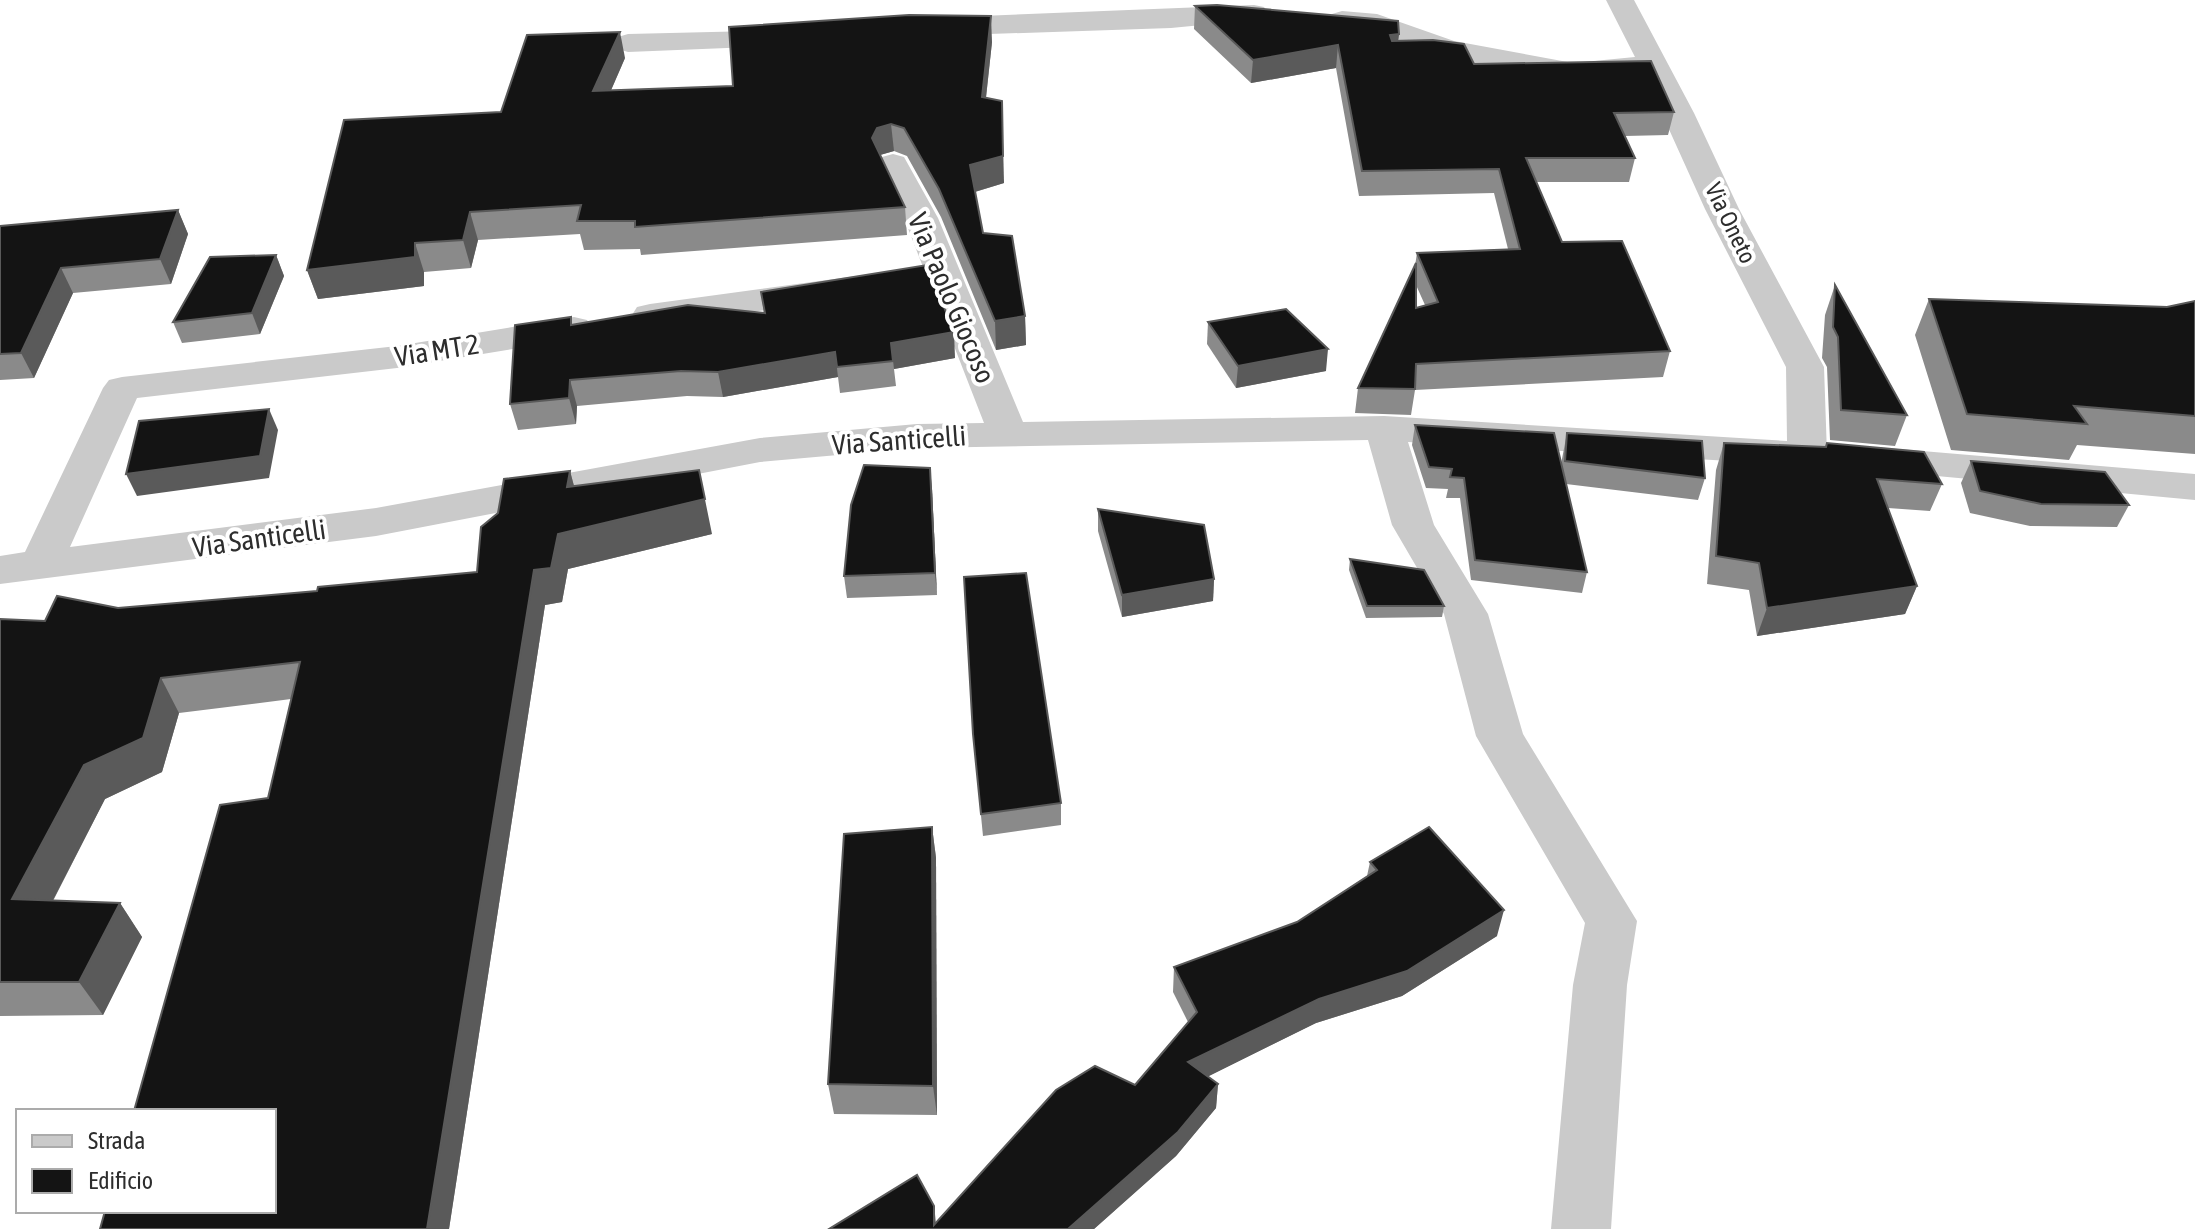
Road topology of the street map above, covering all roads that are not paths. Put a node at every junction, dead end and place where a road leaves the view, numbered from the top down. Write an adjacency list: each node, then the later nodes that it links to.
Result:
1 (1620, 0): 7 (street, Via Oneto)
2 (1288, 15): 4 (street)
3 (1317, 18): 7 (street)
4 (903, 30)
5 (825, 36): 6 (street)
6 (628, 43)
7 (1653, 64): 12 (street, Via Oneto)
8 (893, 164): 9 (street, Via Paolo Giocoso)
9 (945, 275): 11 (street, Via Paolo Giocoso); 14 (street, Via MT 2)
10 (1384, 428): 11 (street, Via Santicelli); 12 (street, Via Santicelli); 16 (street)
11 (1008, 433): 14 (street, Via Santicelli)
12 (1807, 454): 13 (street, Via Santicelli)
13 (2195, 487)
14 (40, 566): 15 (street, Via Santicelli)
15 (0, 570)
16 (1581, 1229)

